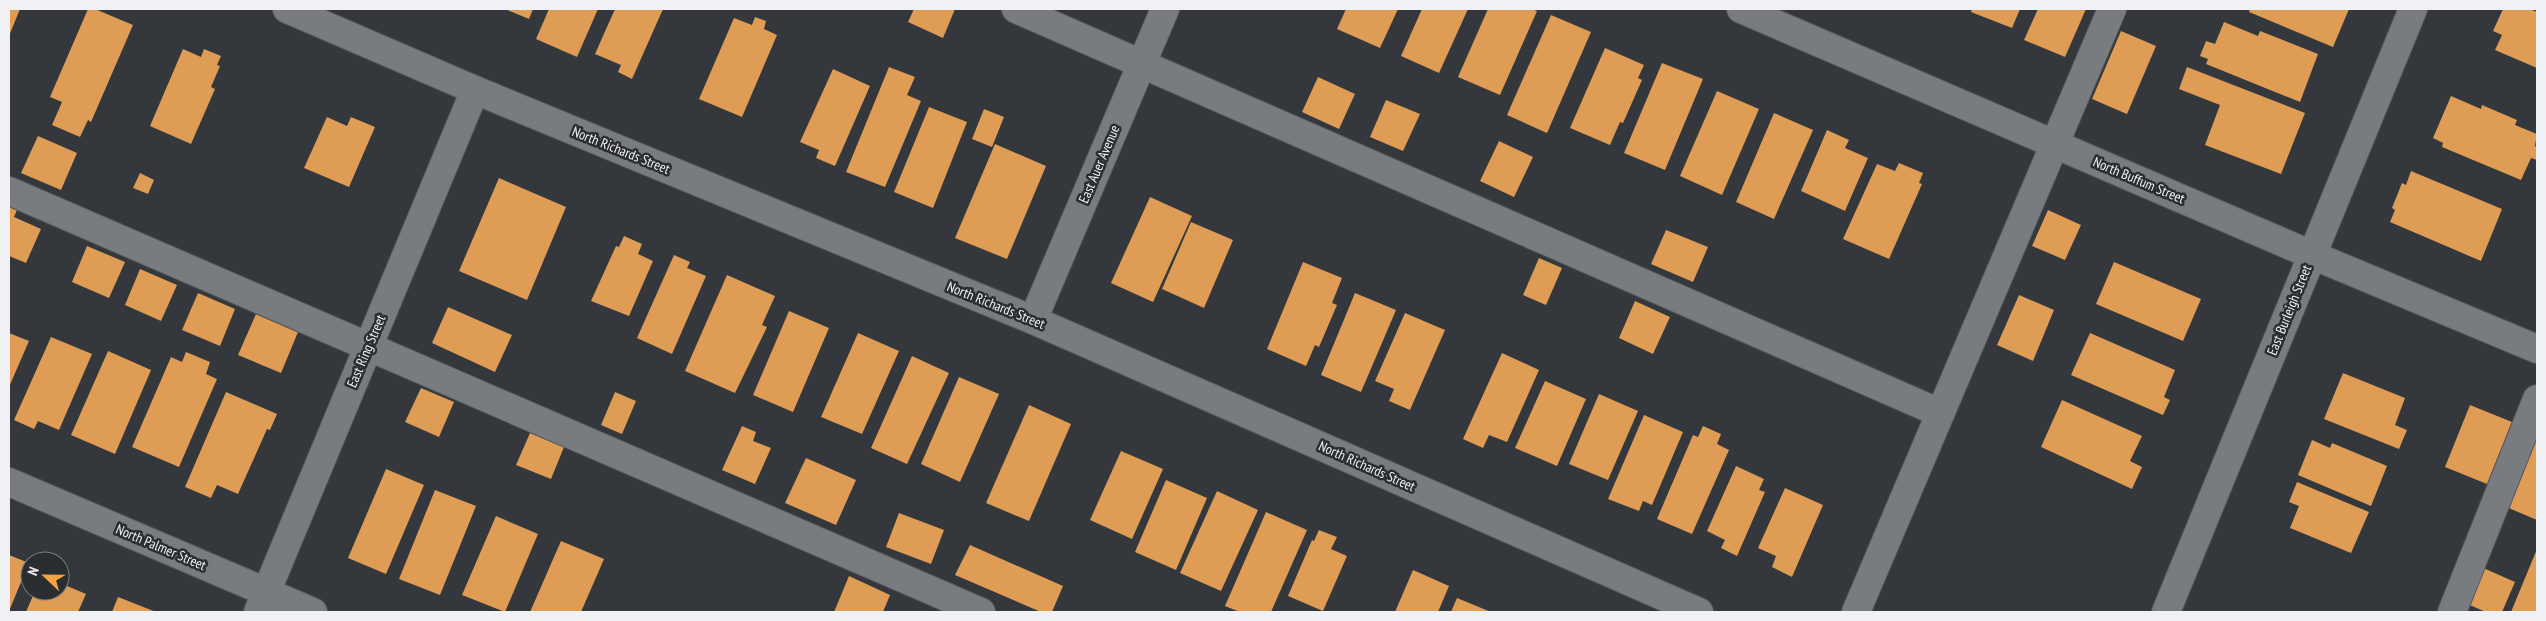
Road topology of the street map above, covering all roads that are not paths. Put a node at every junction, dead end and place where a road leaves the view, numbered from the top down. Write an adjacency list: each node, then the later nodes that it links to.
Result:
1 (287, 9): 8 (street, North Richards Street)
2 (1016, 9): 7 (street)
3 (1165, 9): 7 (street, East Auer Avenue)
4 (1742, 9): 9 (street, North Buffum Street)
5 (2112, 9): 9 (street)
6 (2413, 9): 11 (street, East Burleigh Street)
7 (1143, 63): 12 (street, East Auer Avenue); 16 (street)
8 (475, 90): 12 (street, North Richards Street); 13 (street, East Ring Street)
9 (2055, 144): 11 (street, North Buffum Street); 16 (street)
10 (9, 191): 13 (street)
11 (2312, 256): 14 (street, North Buffum Street); 23 (street, East Burleigh Street)
12 (1033, 320): 21 (street, North Richards Street)
13 (367, 347): 18 (street, East Ring Street); 20 (street)
14 (2537, 349)
15 (2537, 399): 24 (street)
16 (1940, 414): 22 (street)
17 (9, 482): 18 (street, North Palmer Street)
18 (262, 602): 19 (street, North Palmer Street)
19 (313, 612)
20 (981, 612)
21 (1699, 612)
22 (1856, 612)
23 (2166, 612)
24 (2452, 612)

